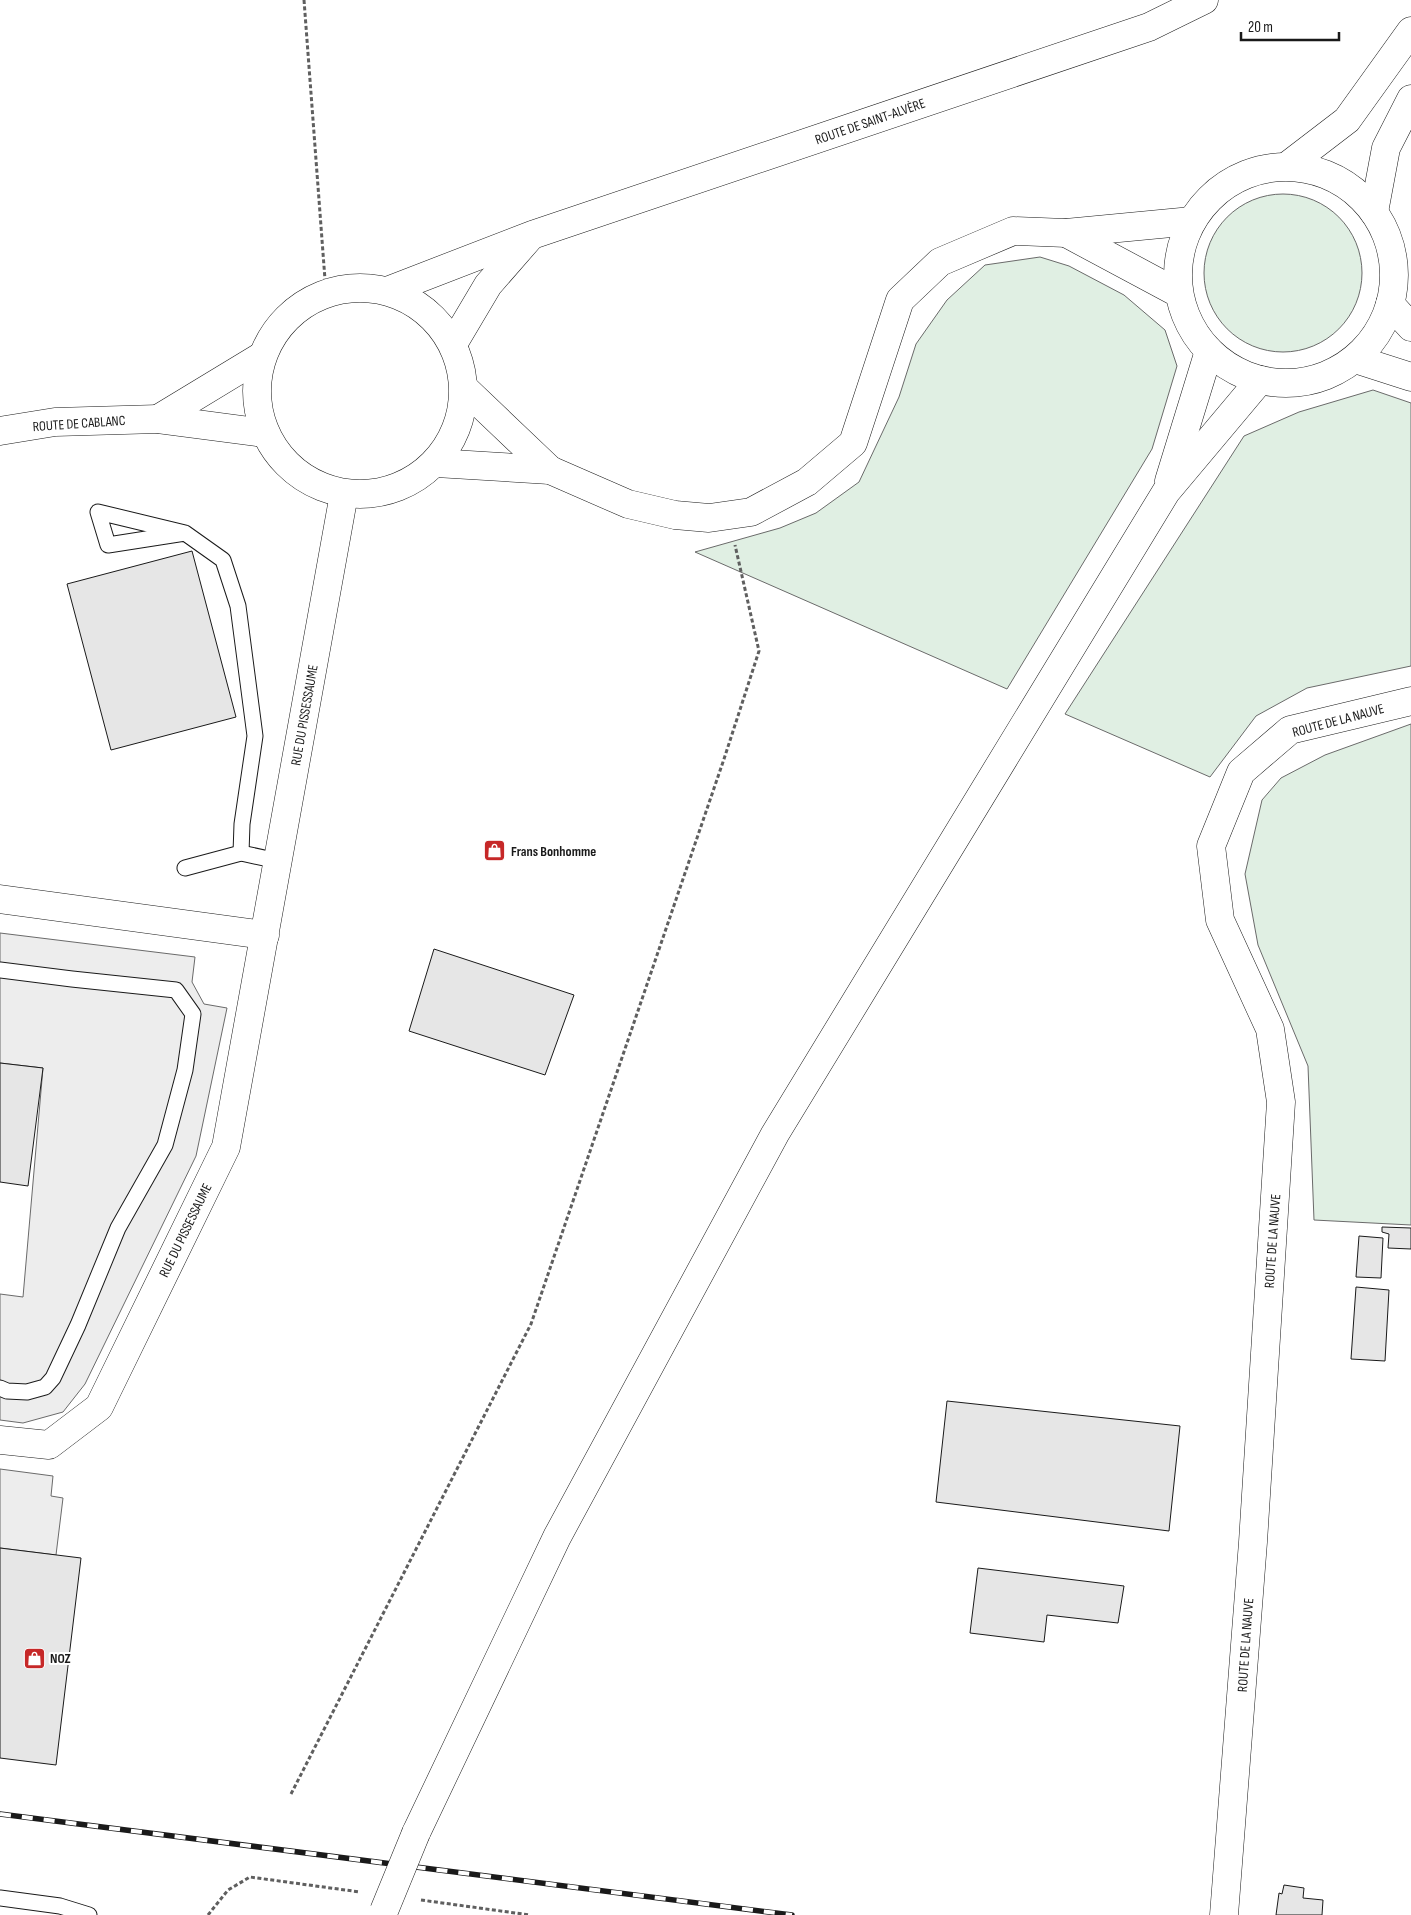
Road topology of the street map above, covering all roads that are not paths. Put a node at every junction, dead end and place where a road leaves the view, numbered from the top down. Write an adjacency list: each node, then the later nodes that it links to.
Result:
1 (1204, 0): 8 (main road, ROUTE DE SAINT-ALVÈRE)
2 (1411, 31): 4 (main road)
3 (1411, 99): 5 (main road)
4 (1287, 166): 5 (main road); 6 (main road)
5 (1374, 212): 11 (main road)
6 (1192, 221): 7 (main road); 10 (main road)
7 (1066, 233): 10 (main road); 24 (main road)
8 (532, 235): 9 (main road, ROUTE DE SAINT-ALVÈRE); 13 (main road)
9 (387, 291): 13 (main road); 15 (main road)
10 (1178, 293): 14 (main road)
11 (1390, 304): 12 (main road); 16 (main road)
12 (1411, 327)
13 (453, 344): 19 (main road)
14 (1209, 351): 18 (main road); 25 (main road)
15 (262, 356): 20 (main road); 22 (main road)
16 (1355, 358): 17 (main road); 18 (main road)
17 (1411, 376)
18 (1260, 380): 25 (main road)
19 (465, 389): 23 (main road); 24 (main road)
20 (158, 419): 21 (main road, ROUTE DE CABLANC); 22 (main road, ROUTE DE CABLANC)
21 (0, 431)
22 (264, 433): 26 (main road)
23 (436, 463): 24 (main road); 26 (main road)
24 (550, 470)
25 (1166, 492): 38 (main road, bridge)
26 (344, 494): 30 (main road, RUE DU PISSESSAUME)
27 (185, 533): 27 (lane); 29 (lane)
28 (1411, 702): 40 (main road, ROUTE DE LA NAUVE)
29 (241, 853): 30 (lane); 31 (lane)
30 (278, 861): 33 (main road, RUE DU PISSESSAUME)
31 (185, 868)
32 (0, 899): 33 (main road)
33 (265, 935): 36 (main road, RUE DU PISSESSAUME)
34 (0, 970): 35 (lane)
35 (0, 1388)
36 (0, 1440)
37 (0, 1898): 39 (lane)
38 (383, 1913)
39 (89, 1915)
40 (1224, 1915)

